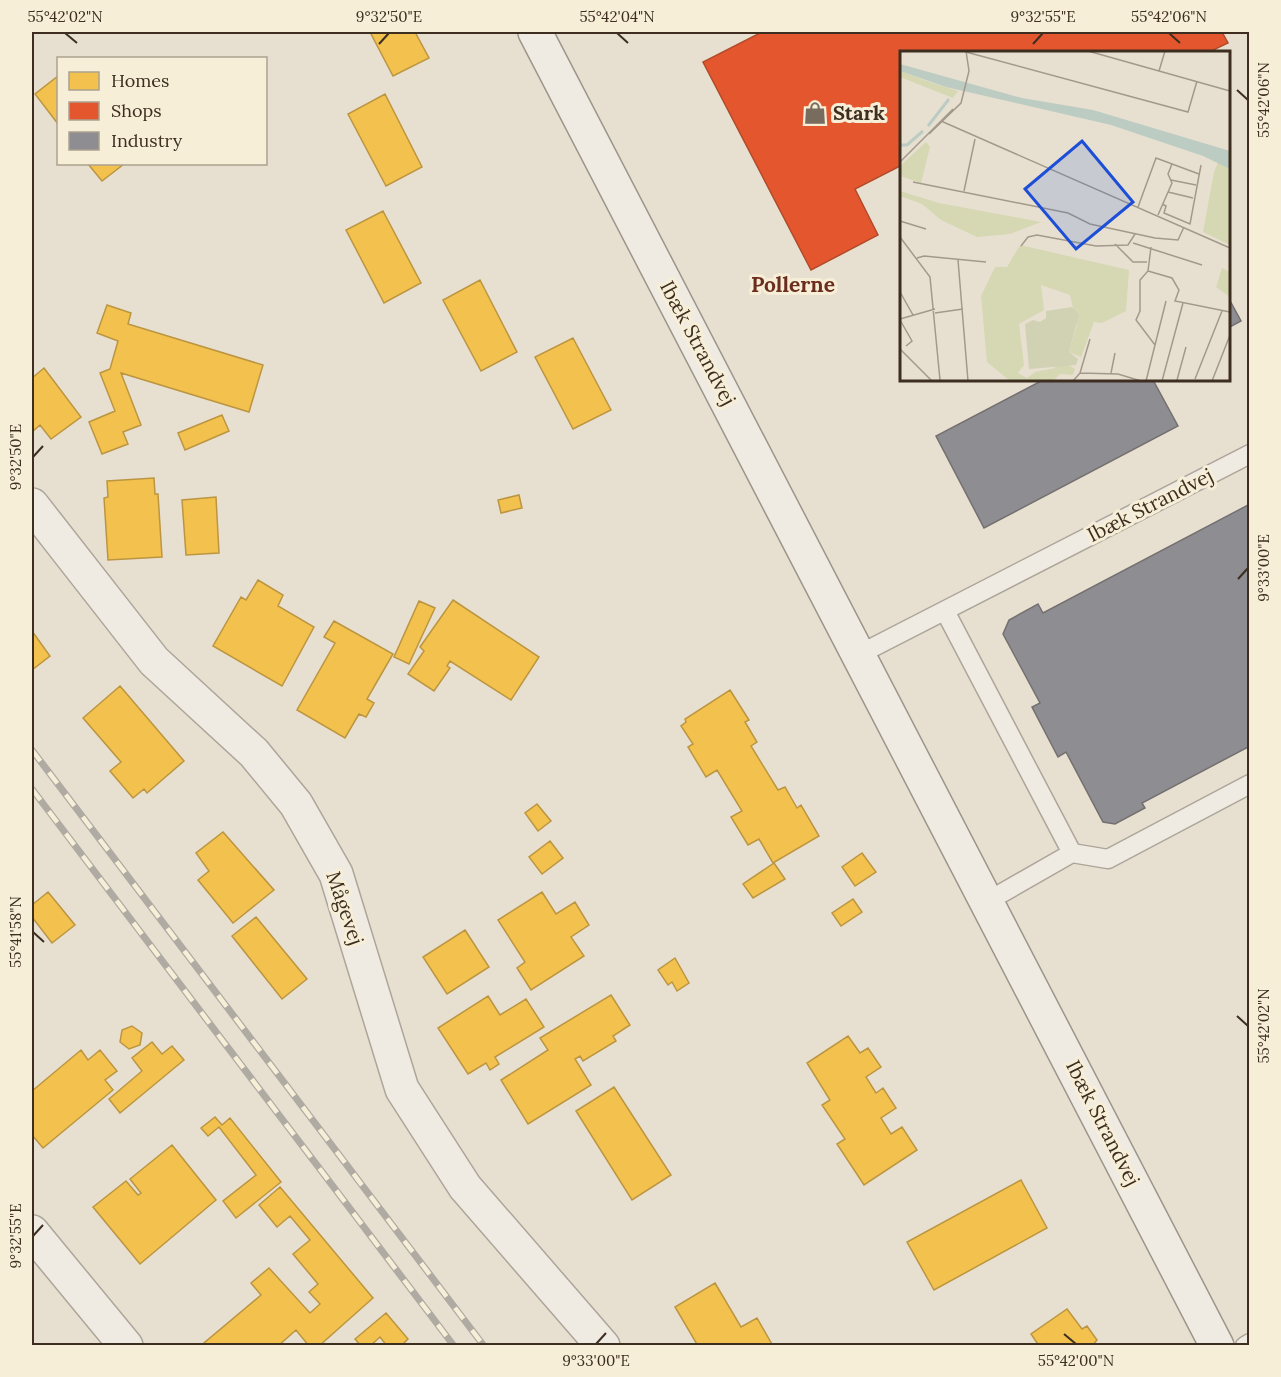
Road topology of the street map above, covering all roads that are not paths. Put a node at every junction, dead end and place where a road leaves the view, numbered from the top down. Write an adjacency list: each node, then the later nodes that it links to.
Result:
1 (535, 32): 5 (street, Ibæk Strandvej)
2 (1250, 454): 4 (lane, Ibæk Strandvej)
3 (32, 505): 12 (street, Mågevej)
4 (945, 610): 5 (lane, Ibæk Strandvej); 7 (lane)
5 (858, 655): 8 (street, Ibæk Strandvej)
6 (1250, 784): 7 (lane)
7 (1072, 853): 8 (lane)
8 (988, 901): 13 (street, Ibæk Strandvej)
9 (32, 1232): 11 (street)
10 (1250, 1343): 14 (lane)
11 (126, 1346)
12 (603, 1346)
13 (1217, 1346)
14 (1245, 1346)

